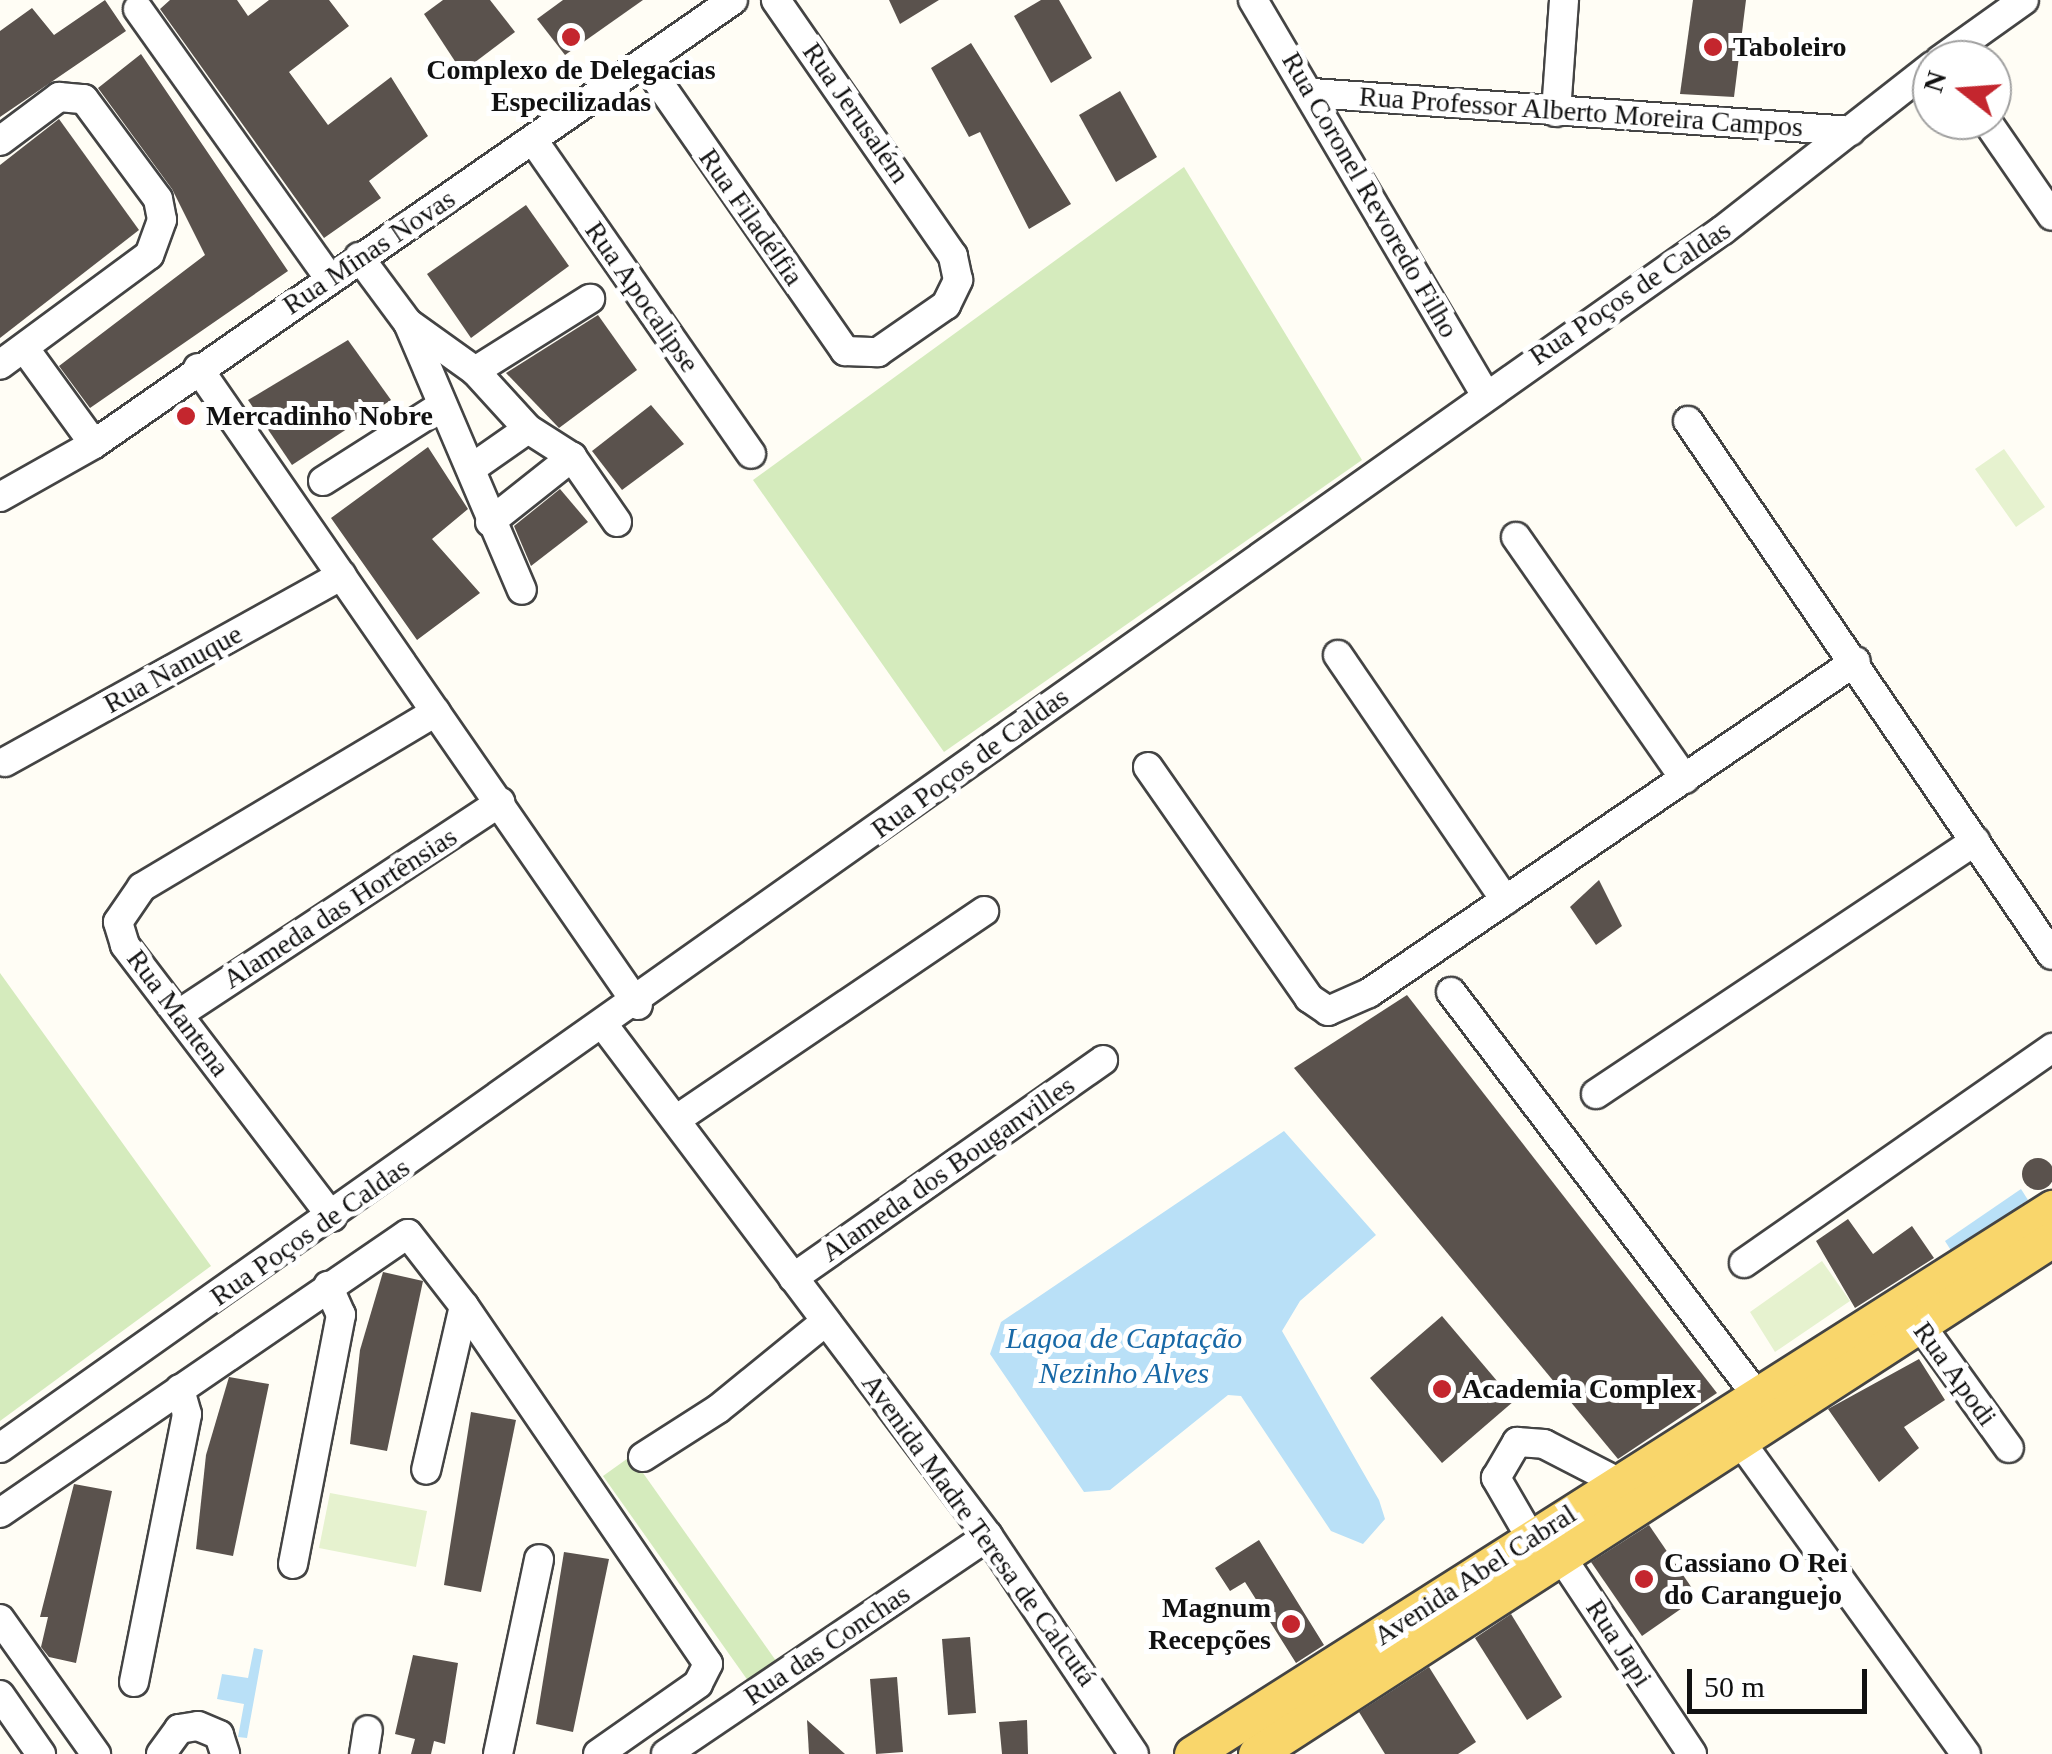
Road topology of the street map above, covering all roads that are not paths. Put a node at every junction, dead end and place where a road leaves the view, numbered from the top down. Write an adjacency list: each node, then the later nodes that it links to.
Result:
1 (733, 0): 8 (street, Rua Minas Novas)
2 (776, 0): 20 (street, Rua Jerusalém)
3 (1254, 0): 10 (street, Rua Coronel Revoredo Filho)
4 (1564, 0): 11 (street)
5 (2024, 0): 7 (street, Rua Poços de Caldas)
6 (138, 9): 18 (street)
7 (1969, 40)
8 (644, 62): 13 (street, Rua Minas Novas); 20 (street, Rua Filadélfia)
9 (1912, 83): 12 (street, Rua Poços de Caldas)
10 (1312, 93): 11 (street, Rua Professor Alberto Moreira Campos); 26 (street, Rua Coronel Revoredo Filho)
11 (1556, 112): 12 (street, Rua Professor Alberto Moreira Campos)
12 (1851, 131): 26 (street, Rua Poços de Caldas)
13 (532, 140): 17 (street, Rua Minas Novas); 31 (street, Rua Apocalipse)
14 (2000, 140): 16 (street)
15 (0, 141): 22 (street)
16 (2052, 216)
17 (358, 257): 18 (street, Rua Minas Novas); 21 (street)
18 (329, 278): 24 (street, Rua Minas Novas)
19 (590, 299): 25 (street)
20 (824, 322)
21 (408, 323): 25 (street); 27 (street)
22 (25, 349): 23 (street); 30 (street)
23 (0, 365)
24 (198, 368): 30 (street, Rua Minas Novas); 39 (street)
25 (475, 370): 29 (street)
26 (1484, 392): 53 (street, Rua Poços de Caldas)
27 (438, 408): 33 (street); 34 (street)
28 (1688, 422): 42 (street)
29 (528, 429): 32 (street); 33 (street)
30 (94, 444): 35 (street, Rua Minas Novas)
31 (751, 454)
32 (572, 458): 36 (street); 37 (street)
33 (472, 468): 36 (street)
34 (323, 481)
35 (0, 497)
36 (490, 522): 40 (street)
37 (617, 522)
38 (1516, 537): 46 (street)
39 (342, 576): 43 (street); 44 (street, Rua Nanuque)
40 (522, 590)
41 (1338, 655): 49 (street)
42 (1856, 662): 46 (street); 48 (street)
43 (436, 712): 47 (street); 54 (street, Rua Mantena)
44 (5, 762)
45 (1148, 767): 49 (street)
46 (1684, 780): 49 (street)
47 (500, 802): 53 (street); 54 (street, Alameda das Hortênsias)
48 (1975, 841): 51 (street); 58 (street)
49 (1505, 900)
50 (984, 912): 59 (street)
51 (2052, 955)
52 (1451, 992): 70 (street)
53 (638, 1005): 55 (street, Rua Poços de Caldas)
54 (180, 1014): 61 (street, Rua Mantena)
55 (610, 1024): 59 (street, Avenida Madre Teresa de Calcutá); 61 (street, Rua Poços de Caldas)
56 (2052, 1048): 63 (street)
57 (1103, 1060): 64 (street, Alameda dos Bouganvilles)
58 (1596, 1094)
59 (682, 1115): 64 (street, Avenida Madre Teresa de Calcutá)
60 (2052, 1208): 67 (main road, Avenida Abel Cabral)
61 (332, 1217): 72 (street, Rua Poços de Caldas)
62 (2052, 1239): 67 (main road, Avenida Abel Cabral)
63 (1744, 1263)
64 (798, 1275): 68 (street, Avenida Madre Teresa de Calcutá)
65 (328, 1286): 66 (street); 69 (street); 81 (street)
66 (464, 1306): 75 (street); 91 (street)
67 (1911, 1312): 70 (main road, Avenida Abel Cabral); 73 (street, Rua Apodi)
68 (825, 1322): 74 (street); 78 (street, Avenida Madre Teresa de Calcutá)
69 (180, 1389): 77 (street); 83 (street)
70 (1766, 1407): 71 (main road, Avenida Abel Cabral); 76 (main road, Avenida Abel Cabral)
71 (1740, 1440): 79 (main road, Avenida Abel Cabral); 96 (street)
72 (0, 1448)
73 (2008, 1448)
74 (642, 1457)
75 (426, 1470)
76 (1618, 1482): 79 (main road, Avenida Abel Cabral); 79 (street, Rua Japi)
77 (0, 1513)
78 (988, 1536): 85 (street, Avenida Madre Teresa de Calcutá); 92 (street, Rua das Conchas)
79 (1546, 1543): 93 (main road, Avenida Abel Cabral); 94 (main road, Avenida Abel Cabral); 95 (street, Rua Japi)
80 (539, 1559): 90 (street)
81 (293, 1564)
82 (0, 1619): 87 (street)
83 (134, 1682)
84 (0, 1695): 86 (street)
85 (1138, 1750)
86 (41, 1754)
87 (96, 1754)
88 (161, 1754): 89 (street)
89 (226, 1754)
90 (498, 1754)
91 (598, 1754)
92 (666, 1754)
93 (1192, 1754)
94 (1256, 1754)
95 (1692, 1754)
96 (1966, 1754)

